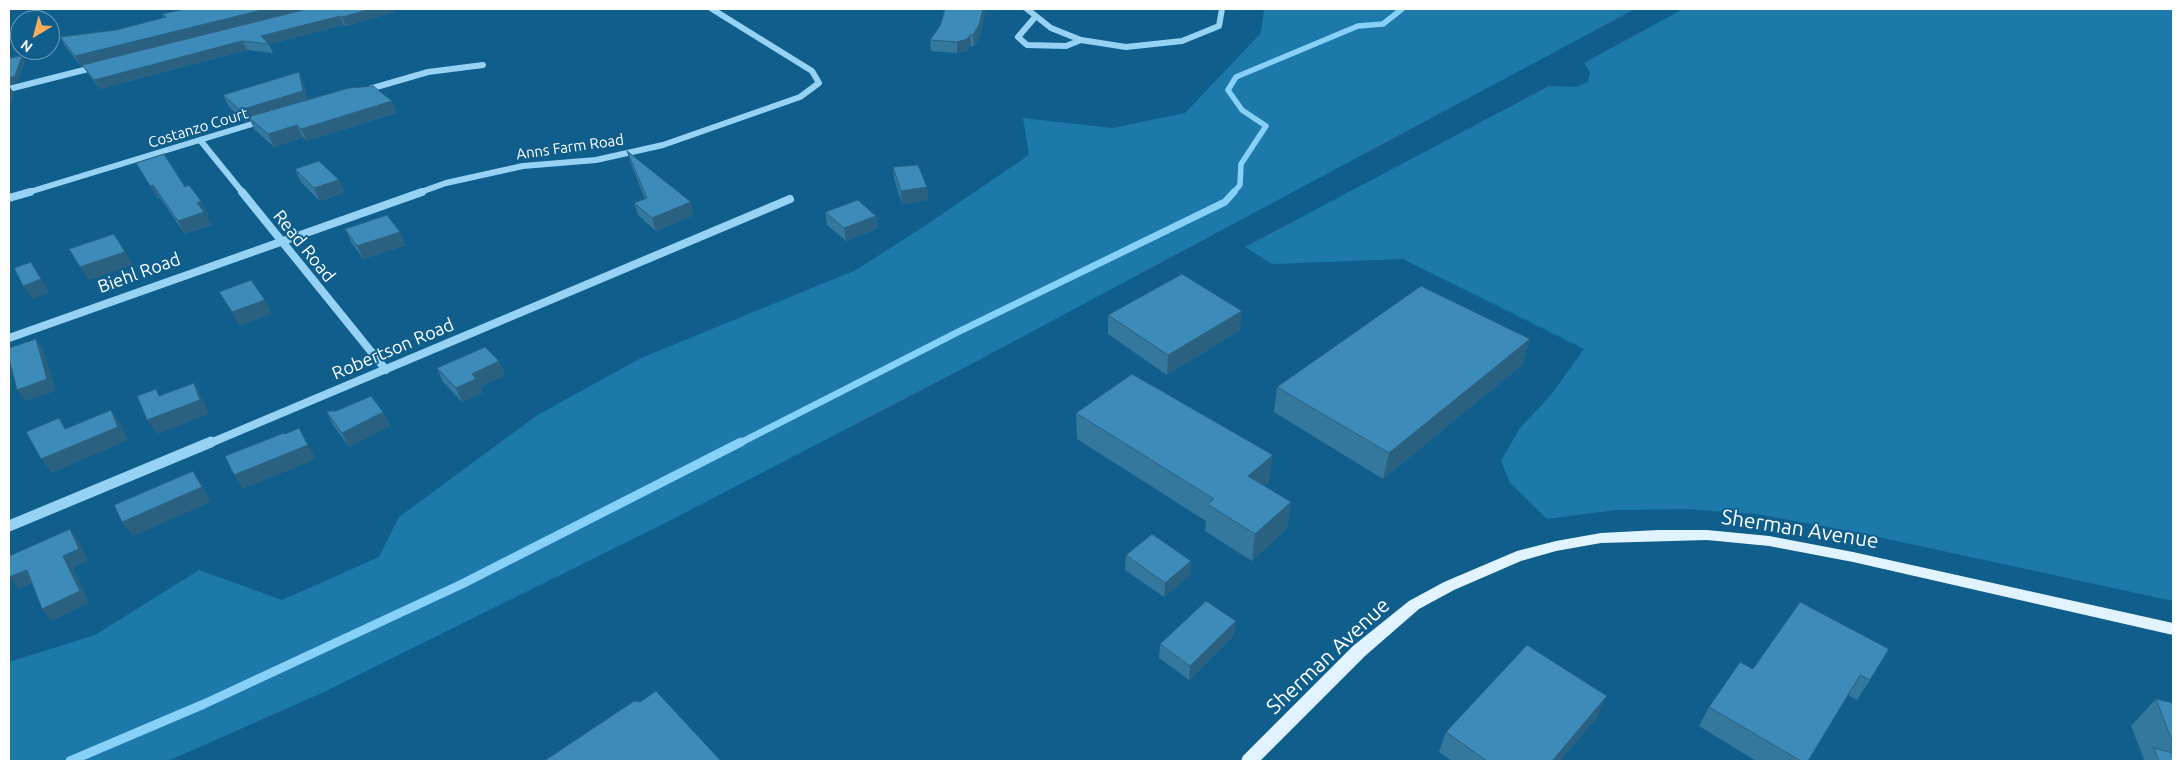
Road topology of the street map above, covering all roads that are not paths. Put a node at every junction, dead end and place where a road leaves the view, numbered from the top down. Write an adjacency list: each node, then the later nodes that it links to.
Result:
1 (712, 9): 14 (street, Anns Farm Road)
2 (1027, 9): 4 (street)
3 (1222, 9): 5 (street)
4 (1036, 16): 5 (street); 5 (street)
5 (1081, 40)
6 (108, 64): 8 (street)
7 (483, 65): 9 (street)
8 (9, 89)
9 (361, 92)
10 (266, 120): 11 (street, Costanzo Court)
11 (200, 140): 12 (street, Costanzo Court); 14 (street, Read Road)
12 (9, 198)
13 (790, 199): 16 (street, Robertson Road)
14 (280, 240): 15 (street, Biehl Road); 16 (street, Read Road)
15 (9, 338)
16 (386, 370): 17 (street, Robertson Road)
17 (9, 526)
18 (2173, 629): 19 (main road, Sherman Avenue)
19 (1249, 761)

